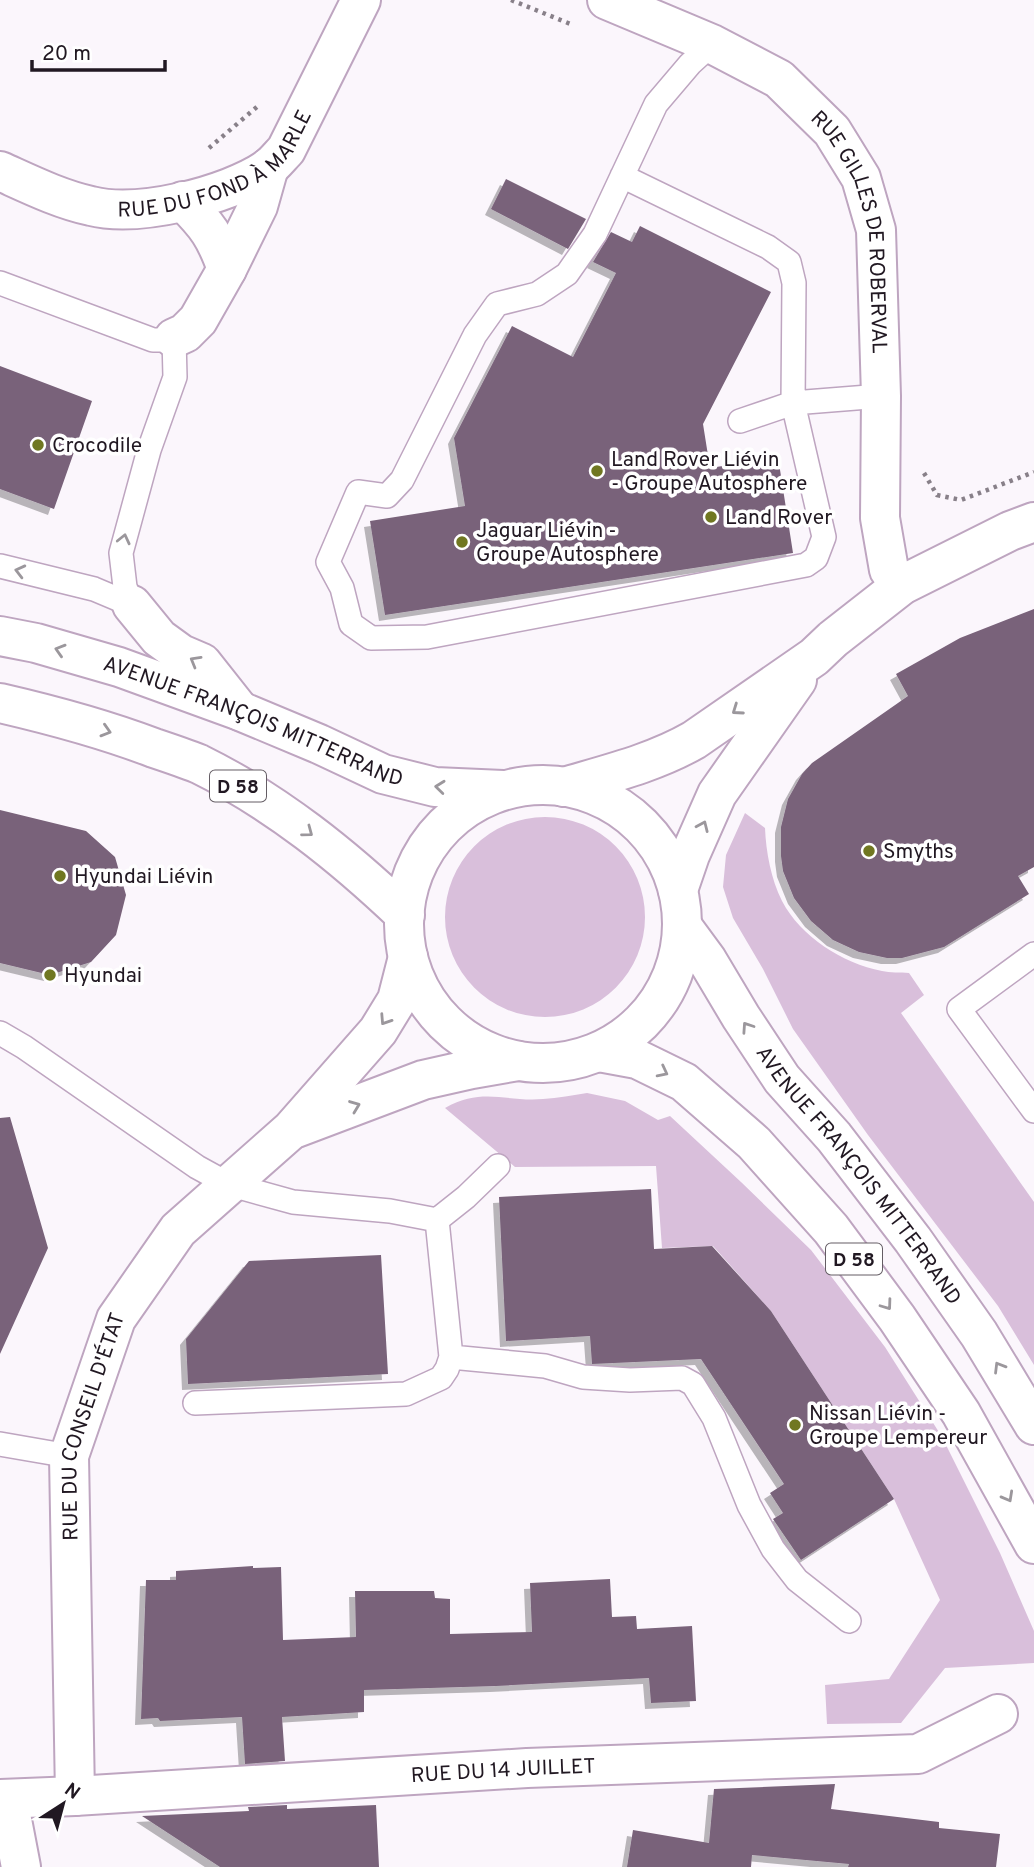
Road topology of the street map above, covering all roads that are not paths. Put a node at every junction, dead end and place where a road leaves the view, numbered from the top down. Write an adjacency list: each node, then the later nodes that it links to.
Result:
1 (361, 0): 4 (main road, RUE DU FOND À MARLE)
2 (607, 0): 3 (main road, RUE GILLES DE ROBERVAL)
3 (712, 44): 6 (lane); 11 (main road, RUE GILLES DE ROBERVAL)
4 (270, 167): 7 (main road, RUE DU FOND À MARLE); 8 (main road)
5 (0, 171): 7 (main road, RUE DU FOND À MARLE)
6 (622, 176): 12 (lane); 12 (lane)
7 (183, 201): 8 (main road)
8 (227, 270): 10 (main road)
9 (0, 283): 10 (lane)
10 (174, 338): 17 (lane, one-way to 10)
11 (881, 396): 12 (lane); 16 (main road, RUE GILLES DE ROBERVAL)
12 (793, 402): 13 (lane)
13 (740, 421)
14 (1034, 522): 16 (main road)
15 (0, 566): 17 (lane, one-way to 15)
16 (902, 585): 19 (main road)
17 (132, 605): 21 (main road, one-way to 17)
18 (0, 636): 21 (main road, AVENUE FRANÇOIS MITTERRAND, one-way to 18)
19 (814, 657): 22 (main road, one-way to 22); 24 (main road, one-way to 19)
20 (0, 703): 25 (main road, D 58, one-way to 25)
21 (240, 711): 23 (main road, AVENUE FRANÇOIS MITTERRAND, one-way to 21)
22 (564, 787): 23 (main road); 24 (main road, AVENUE FRANÇOIS MITTERRAND)
23 (508, 790): 25 (main road)
24 (680, 908): 29 (main road); 38 (main road, AVENUE FRANÇOIS MITTERRAND / D 58, one-way to 24)
25 (405, 915): 27 (main road)
26 (1034, 954): 31 (lane)
27 (408, 957): 30 (main road); 32 (main road, RUE DU CONSEIL D'ÉTAT, one-way to 32)
28 (0, 1033): 34 (lane)
29 (599, 1052): 30 (main road); 41 (main road, D 58, one-way to 41)
30 (518, 1061): 32 (main road, RUE DU CONSEIL D'ÉTAT, one-way to 30)
31 (1034, 1111)
32 (291, 1130): 34 (main road, RUE DU CONSEIL D'ÉTAT)
33 (498, 1166): 35 (lane)
34 (228, 1184): 35 (lane); 40 (main road, RUE DU CONSEIL D'ÉTAT)
35 (437, 1220): 36 (lane)
36 (451, 1357): 37 (lane); 42 (lane)
37 (195, 1402)
38 (1034, 1425)
39 (0, 1444): 40 (lane)
40 (69, 1456): 44 (main road, RUE DU CONSEIL D'ÉTAT)
41 (1034, 1544)
42 (849, 1620)
43 (999, 1714): 44 (main road, RUE DU 14 JUILLET)
44 (75, 1796): 45 (main road, RUE DU 14 JUILLET)
45 (4, 1799): 46 (main road)
46 (21, 1867)

